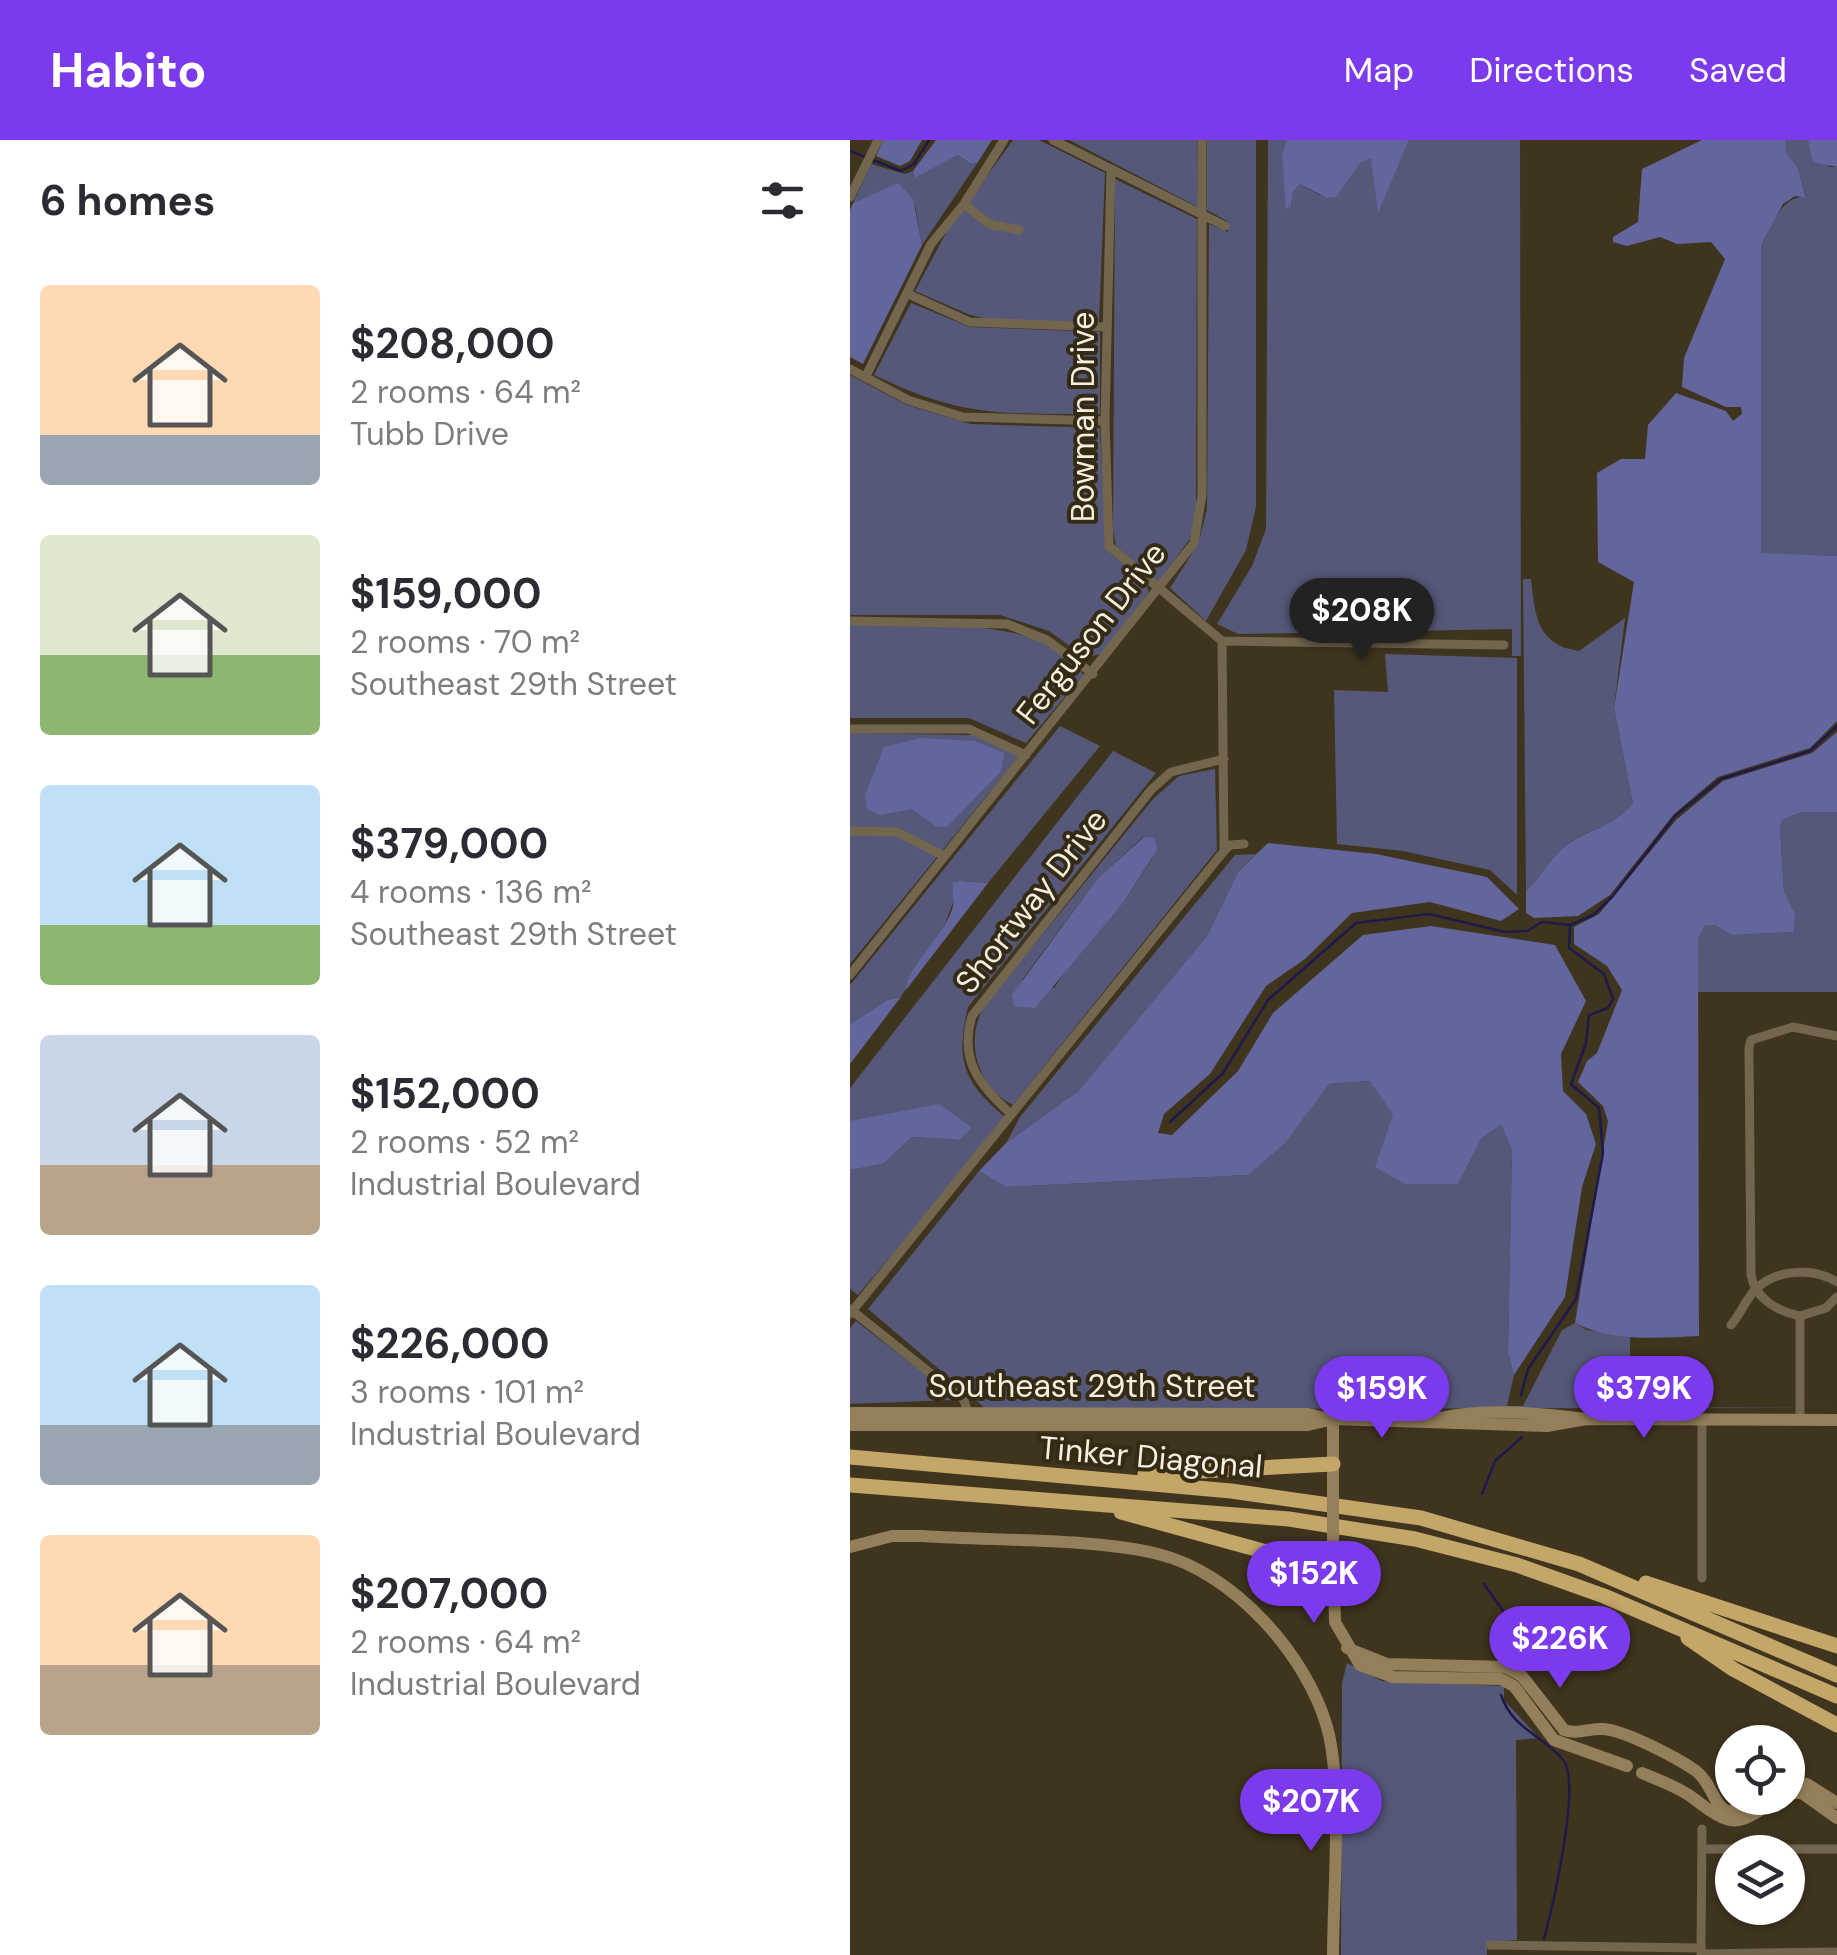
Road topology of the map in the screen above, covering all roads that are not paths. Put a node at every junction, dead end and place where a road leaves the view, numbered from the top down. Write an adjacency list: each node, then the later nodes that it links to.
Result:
1 (878, 140): 6 (street)
2 (1004, 140): 7 (street)
3 (1053, 140): 5 (street)
4 (1202, 140): 8 (street, Ferguson Drive)
5 (1111, 169): 8 (street); 12 (street, Bowman Drive)
6 (850, 197)
7 (964, 204): 10 (street); 11 (street)
8 (1203, 216): 9 (street); 16 (street, Ferguson Drive)
9 (1225, 226)
10 (1019, 230)
11 (908, 294): 12 (street); 14 (street)
12 (1106, 328): 15 (street, Bowman Drive)
13 (850, 369): 14 (street)
14 (866, 376): 15 (street)
15 (1105, 421): 16 (street, Bowman Drive)
16 (1159, 589): 18 (street, Bowman Drive); 20 (street, Ferguson Drive)
17 (850, 620): 20 (street)
18 (1222, 641): 19 (street); 23 (street)
19 (1504, 645)
20 (1093, 674): 22 (street, Ferguson Drive)
21 (850, 729): 22 (street)
22 (1026, 755): 27 (street, Ferguson Drive)
23 (1224, 759): 26 (street); 30 (street, Shortway Drive)
24 (850, 830): 27 (street)
25 (1244, 844): 26 (street)
26 (1224, 851): 30 (street)
27 (944, 856): 28 (street, Ferguson Drive)
28 (850, 974)
29 (1837, 1036): 32 (street)
30 (1011, 1114): 34 (street)
31 (1837, 1282): 32 (street)
32 (1754, 1290): 35 (street); 36 (street)
33 (1837, 1297): 35 (street)
34 (851, 1311): 38 (street)
35 (1800, 1316): 39 (street)
36 (1731, 1325)
37 (850, 1413): 38 (main road, Southeast 29th Street)
38 (969, 1419): 40 (main road, Southeast 29th Street); 43 (main road, Southeast 29th Street)
39 (1800, 1419): 41 (main road, Southeast 29th Street); 42 (main road, Southeast 29th Street)
40 (1333, 1420): 41 (main road, Southeast 29th Street); 45 (main road)
41 (1702, 1420): 53 (street)
42 (1837, 1420)
43 (850, 1425)
44 (850, 1457): 46 (highway, Tinker Diagonal)
45 (1333, 1472): 46 (highway); 52 (main road, bridge)
46 (1062, 1477): 50 (highway, Tinker Diagonal)
47 (850, 1484): 48 (highway, Tinker Diagonal)
48 (1093, 1504): 51 (highway); 55 (highway, Tinker Diagonal)
49 (850, 1547): 77 (main road)
50 (1579, 1564): 56 (highway); 58 (highway, Tinker Diagonal)
51 (1312, 1566): 52 (highway); 54 (highway)
52 (1332, 1570): 54 (main road)
53 (1702, 1578)
54 (1332, 1589): 57 (main road)
55 (1656, 1616): 59 (highway, Tinker Diagonal); 60 (highway)
56 (1837, 1646)
57 (1444, 1671): 61 (main road); 65 (main road)
58 (1837, 1675)
59 (1837, 1696)
60 (1837, 1725)
61 (1627, 1766)
62 (1642, 1773): 67 (main road)
63 (1805, 1784): 66 (main road)
64 (1805, 1796): 70 (main road)
65 (1715, 1803)
66 (1837, 1803)
67 (1715, 1815)
68 (1715, 1815): 69 (main road)
69 (1752, 1815)
70 (1837, 1818)
71 (1702, 1829): 72 (street)
72 (1702, 1849): 73 (street); 75 (street)
73 (1836, 1849)
74 (1490, 1946): 75 (street)
75 (1701, 1952): 76 (street)
76 (1837, 1952)
77 (1333, 1955)

